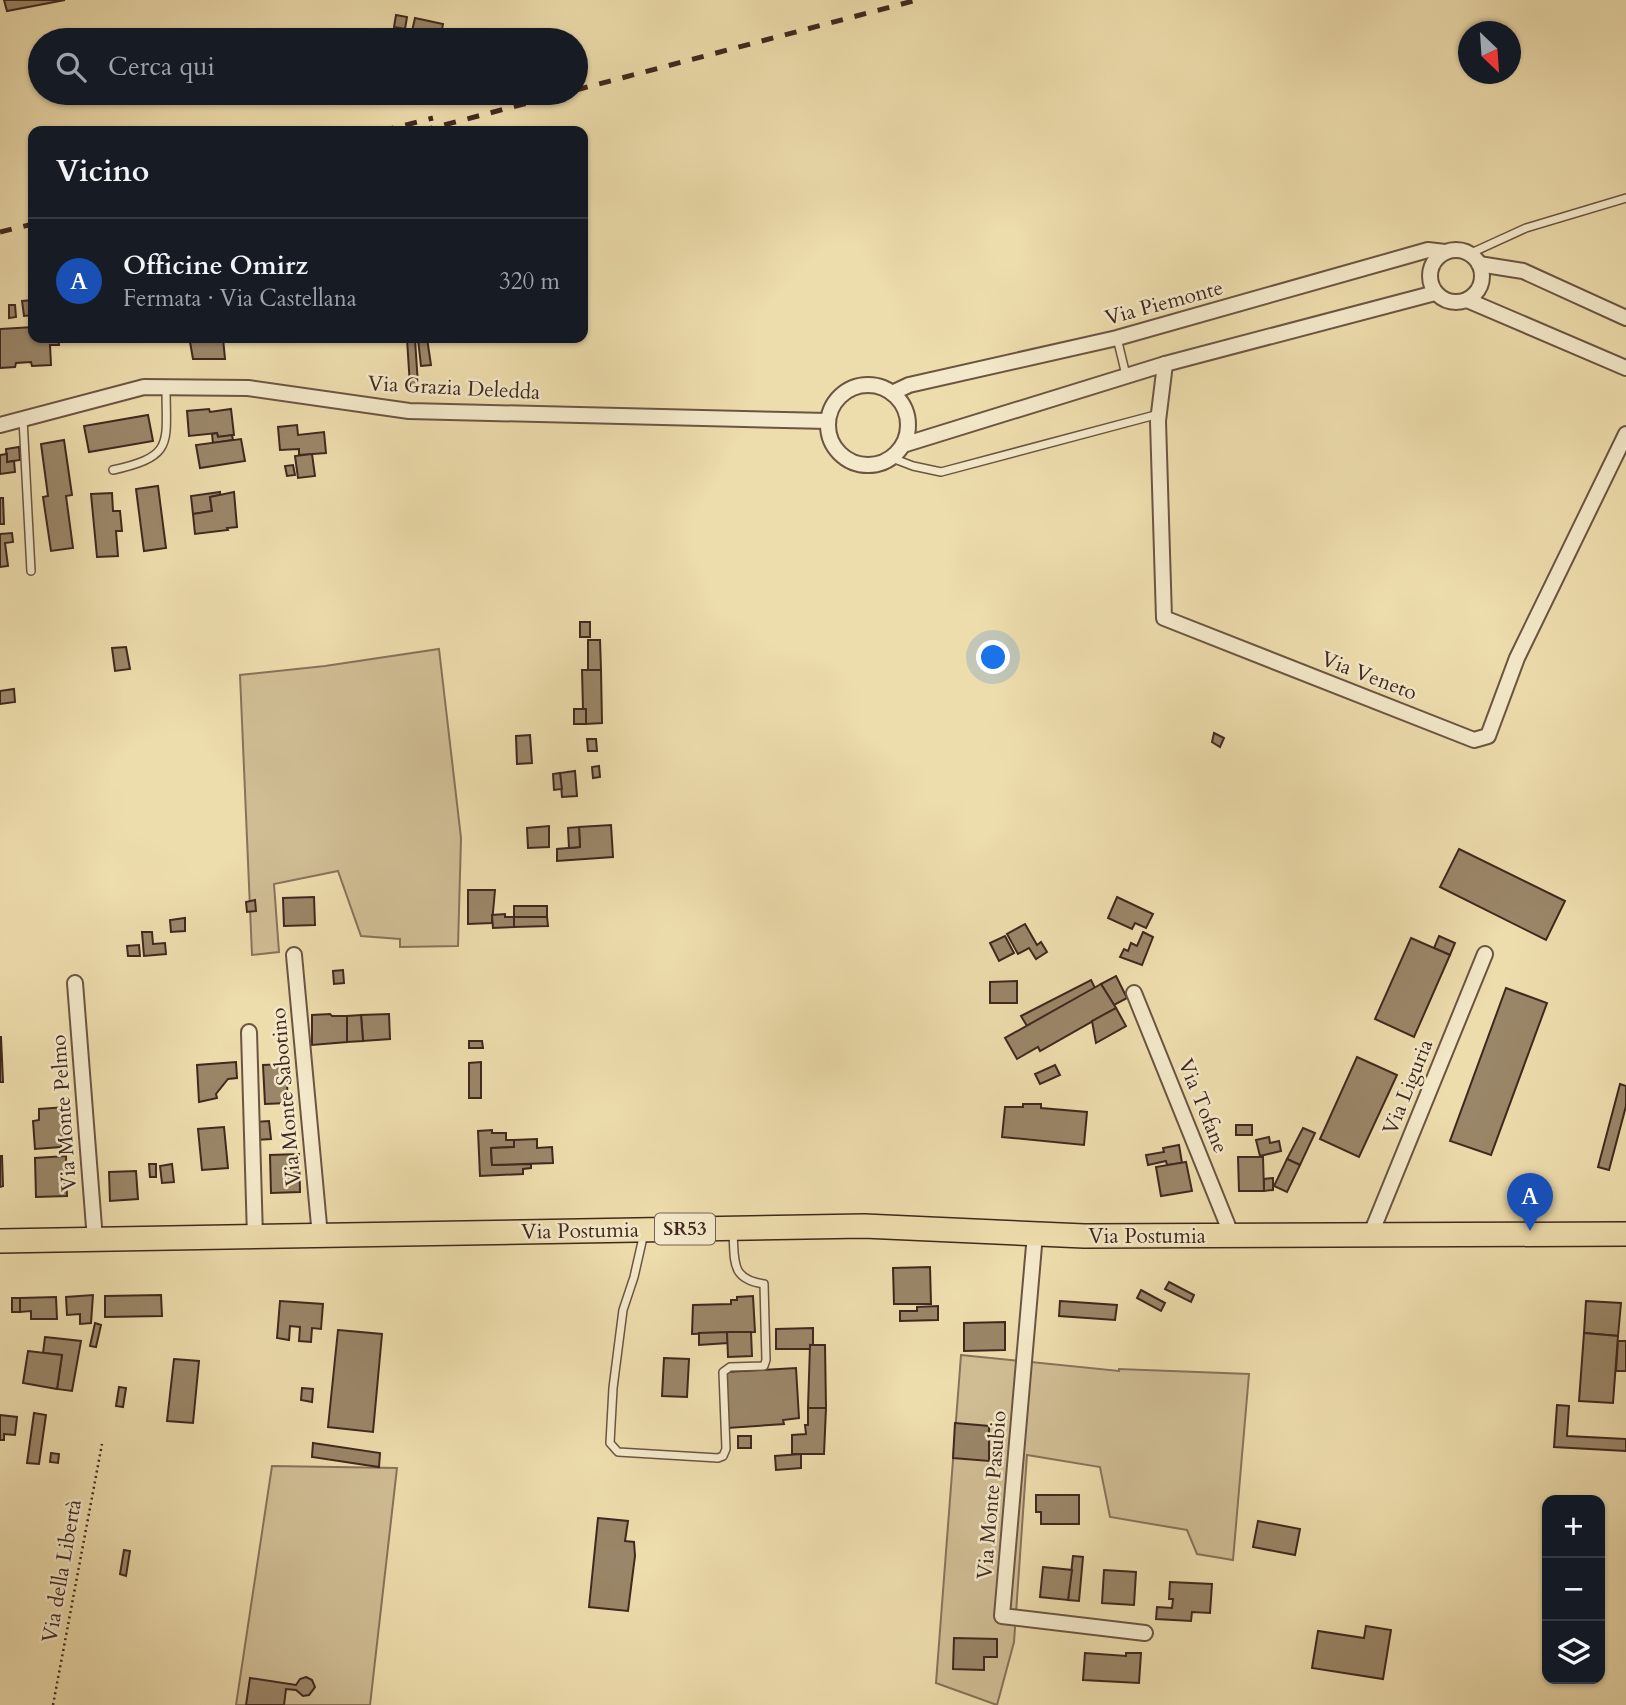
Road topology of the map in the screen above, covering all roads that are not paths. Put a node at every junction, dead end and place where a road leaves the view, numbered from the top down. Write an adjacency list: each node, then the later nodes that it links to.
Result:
1 (1626, 198): 3 (lane)
2 (1445, 252): 3 (street, Via Piemonte); 4 (street); 7 (street, Via Piemonte)
3 (1474, 259): 5 (street); 6 (street, Via Piemonte)
4 (1435, 293): 5 (street); 8 (street)
5 (1467, 300): 9 (street)
6 (1626, 318)
7 (1117, 338): 10 (lane); 12 (street, Via Piemonte)
8 (1165, 364): 10 (street); 13 (street, Via Veneto)
9 (1626, 368)
10 (1126, 375): 18 (street)
11 (166, 387): 14 (street, Via Grazia Deledda); 15 (street, Via Grazia Deledda); 20 (lane)
12 (892, 393): 15 (street); 18 (street)
13 (1158, 414): 17 (street, Via Veneto); 19 (lane)
14 (23, 418): 16 (street, Via Grazia Deledda); 21 (lane)
15 (828, 421): 19 (street)
16 (0, 425)
17 (1626, 434)
18 (903, 445): 19 (street)
19 (892, 458)
20 (113, 470)
21 (31, 571)
22 (1485, 954): 33 (street, Via Liguria)
23 (294, 955): 31 (street, Via Monte Sabotino)
24 (75, 983): 35 (street, Via Monte Pelmo)
25 (1134, 993): 32 (street, Via Tofane)
26 (249, 1032): 34 (street)
27 (733, 1228): 28 (main road, Via Postumia / SR53); 28 (lane); 29 (main road, Via Postumia / SR53)
28 (645, 1229): 31 (main road, Via Postumia / SR53)
29 (1035, 1234): 32 (main road, Via Postumia / SR53); 37 (street, Via Monte Pasubio)
30 (1626, 1234): 33 (main road, SR53)
31 (320, 1236): 34 (main road, Via Postumia / SR53)
32 (1232, 1236): 33 (main road, Via Postumia / SR53)
33 (1370, 1236)
34 (255, 1237): 35 (main road, Via Postumia / SR53)
35 (95, 1240): 36 (main road, Via Postumia / SR53)
36 (0, 1241)
37 (1145, 1633)

